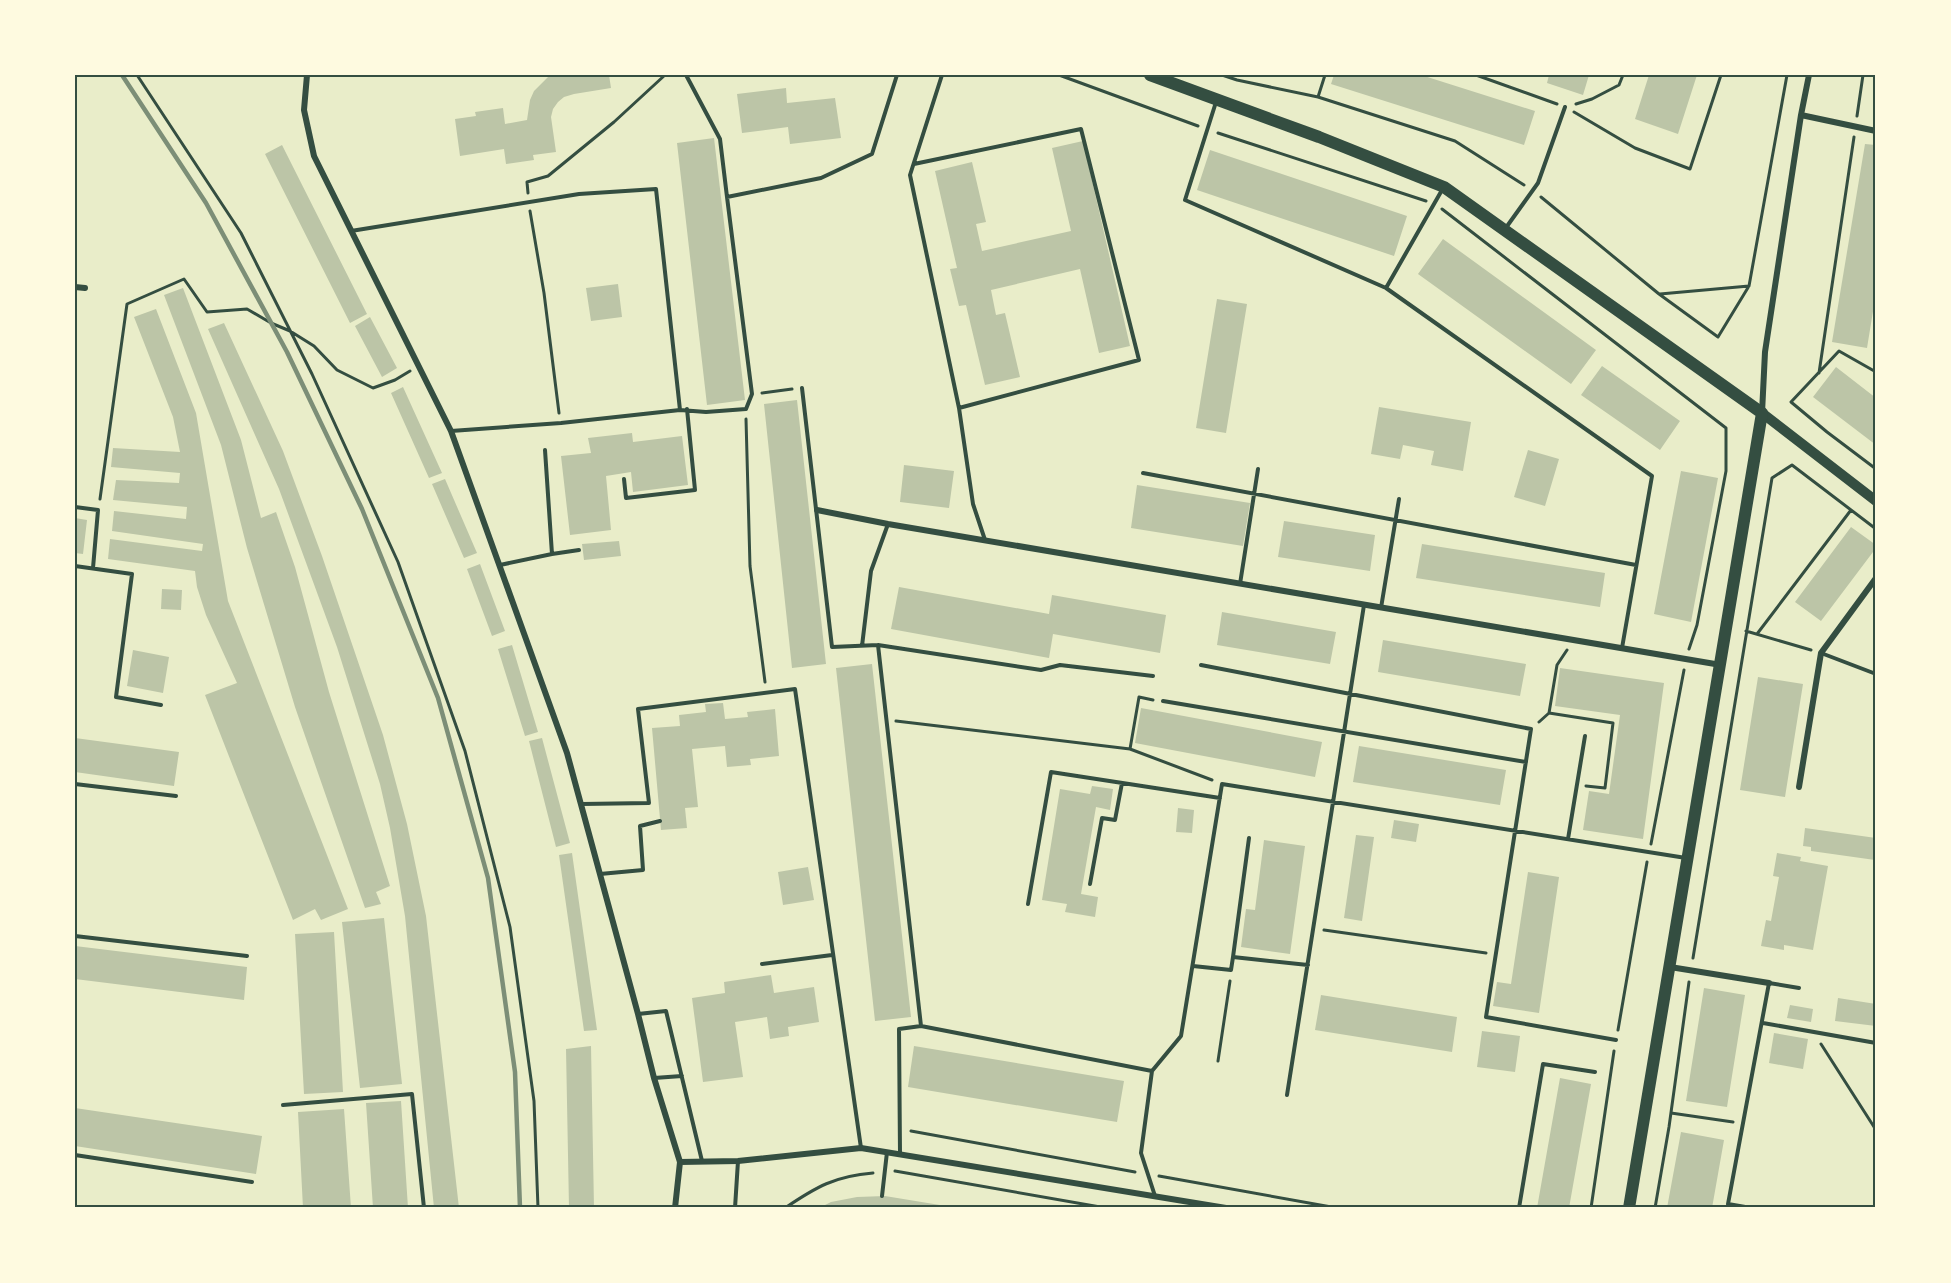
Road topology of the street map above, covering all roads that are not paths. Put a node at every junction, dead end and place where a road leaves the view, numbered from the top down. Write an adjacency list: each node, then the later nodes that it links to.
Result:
1 (307, 75): 15 (street)
2 (686, 75): 13 (lane)
3 (897, 75): 13 (lane)
4 (942, 75): 11 (lane)
5 (1150, 75): 7 (main road)
6 (1809, 75): 9 (street)
7 (1217, 99): 12 (main road); 18 (lane)
8 (1565, 107): 14 (lane)
9 (1801, 115): 10 (street); 23 (street)
10 (1876, 131)
11 (914, 164): 20 (lane); 20 (lane)
12 (1444, 187): 14 (main road); 18 (lane)
13 (728, 197): 21 (lane)
14 (1504, 230): 23 (main road)
15 (350, 231): 22 (lane); 24 (street)
16 (75, 287): 17 (street)
17 (84, 288)
18 (1386, 288): 40 (lane)
19 (802, 388): 33 (lane)
20 (959, 408): 36 (lane)
21 (687, 409): 22 (lane); 28 (lane)
22 (680, 410): 24 (lane)
23 (1762, 413): 31 (street); 52 (main road)
24 (451, 431): 39 (street)
25 (545, 450): 38 (lane)
26 (1258, 469): 29 (lane)
27 (1143, 473): 29 (lane)
28 (624, 479)
29 (1255, 494): 34 (lane); 44 (lane)
30 (1399, 499): 34 (lane)
31 (1876, 501)
32 (75, 507): 42 (lane)
33 (817, 510): 35 (street); 48 (lane)
34 (1396, 520): 40 (lane); 46 (lane)
35 (888, 524): 36 (street); 48 (lane)
36 (986, 541): 44 (street)
37 (579, 550): 38 (lane)
38 (552, 554): 39 (lane)
39 (500, 565): 67 (street)
40 (1636, 565): 49 (lane)
41 (75, 566): 42 (lane)
42 (93, 568): 57 (lane)
43 (1876, 578): 50 (street)
44 (1240, 584): 45 (street)
45 (1364, 605): 46 (street); 55 (lane)
46 (1381, 608): 49 (street)
47 (878, 645): 48 (lane); 54 (lane); 88 (lane)
48 (862, 646)
49 (1622, 649): 52 (street)
50 (1821, 653): 53 (lane); 63 (street)
51 (1201, 664): 55 (lane)
52 (1721, 665): 72 (main road)
53 (1876, 674)
54 (1153, 676)
55 (1351, 693): 58 (lane); 60 (lane)
56 (1163, 701): 58 (lane)
57 (162, 705)
58 (1344, 733): 60 (lane); 66 (lane)
59 (1585, 736): 71 (lane)
60 (1527, 762): 69 (lane)
61 (1122, 783): 65 (lane); 74 (lane); 75 (lane)
62 (75, 784): 64 (lane)
63 (1799, 787)
64 (176, 796)
65 (1220, 798): 66 (lane); 82 (lane)
66 (1333, 802): 69 (lane); 81 (lane)
67 (582, 804): 73 (street); 77 (lane)
68 (660, 821): 73 (lane)
69 (1516, 831): 71 (lane); 89 (lane)
70 (1249, 838): 79 (lane)
71 (1568, 839): 72 (lane)
72 (1688, 859): 83 (main road)
73 (599, 874): 86 (street)
74 (1090, 884)
75 (1028, 904)
76 (75, 936): 78 (lane)
77 (832, 955): 80 (lane); 97 (lane)
78 (247, 956)
79 (1233, 957): 81 (lane); 82 (lane)
80 (762, 964)
81 (1308, 965): 95 (lane)
82 (1193, 966): 91 (lane)
83 (1670, 967): 84 (street); 112 (main road)
84 (1769, 983): 85 (lane); 87 (lane)
85 (1798, 988)
86 (638, 1014): 93 (lane); 94 (street)
87 (1763, 1023): 90 (lane); 113 (lane)
88 (921, 1026): 91 (lane); 99 (lane)
89 (1616, 1040)
90 (1876, 1043)
91 (1152, 1071): 106 (lane)
92 (1595, 1072): 111 (lane)
93 (682, 1076): 94 (lane); 103 (lane)
94 (654, 1078): 102 (street)
95 (1287, 1095)
96 (282, 1105): 107 (lane)
97 (861, 1148): 98 (street); 101 (street)
98 (887, 1152): 99 (street); 105 (lane)
99 (900, 1154): 106 (street)
100 (75, 1155): 104 (lane)
101 (738, 1161): 103 (street); 109 (lane)
102 (681, 1162): 103 (street); 108 (street)
103 (703, 1163)
104 (252, 1182)
105 (882, 1196)
106 (1155, 1196): 110 (street)
107 (424, 1208)
108 (675, 1208)
109 (735, 1208)
110 (1226, 1208)
111 (1519, 1208)
112 (1629, 1208)
113 (1751, 1208)

